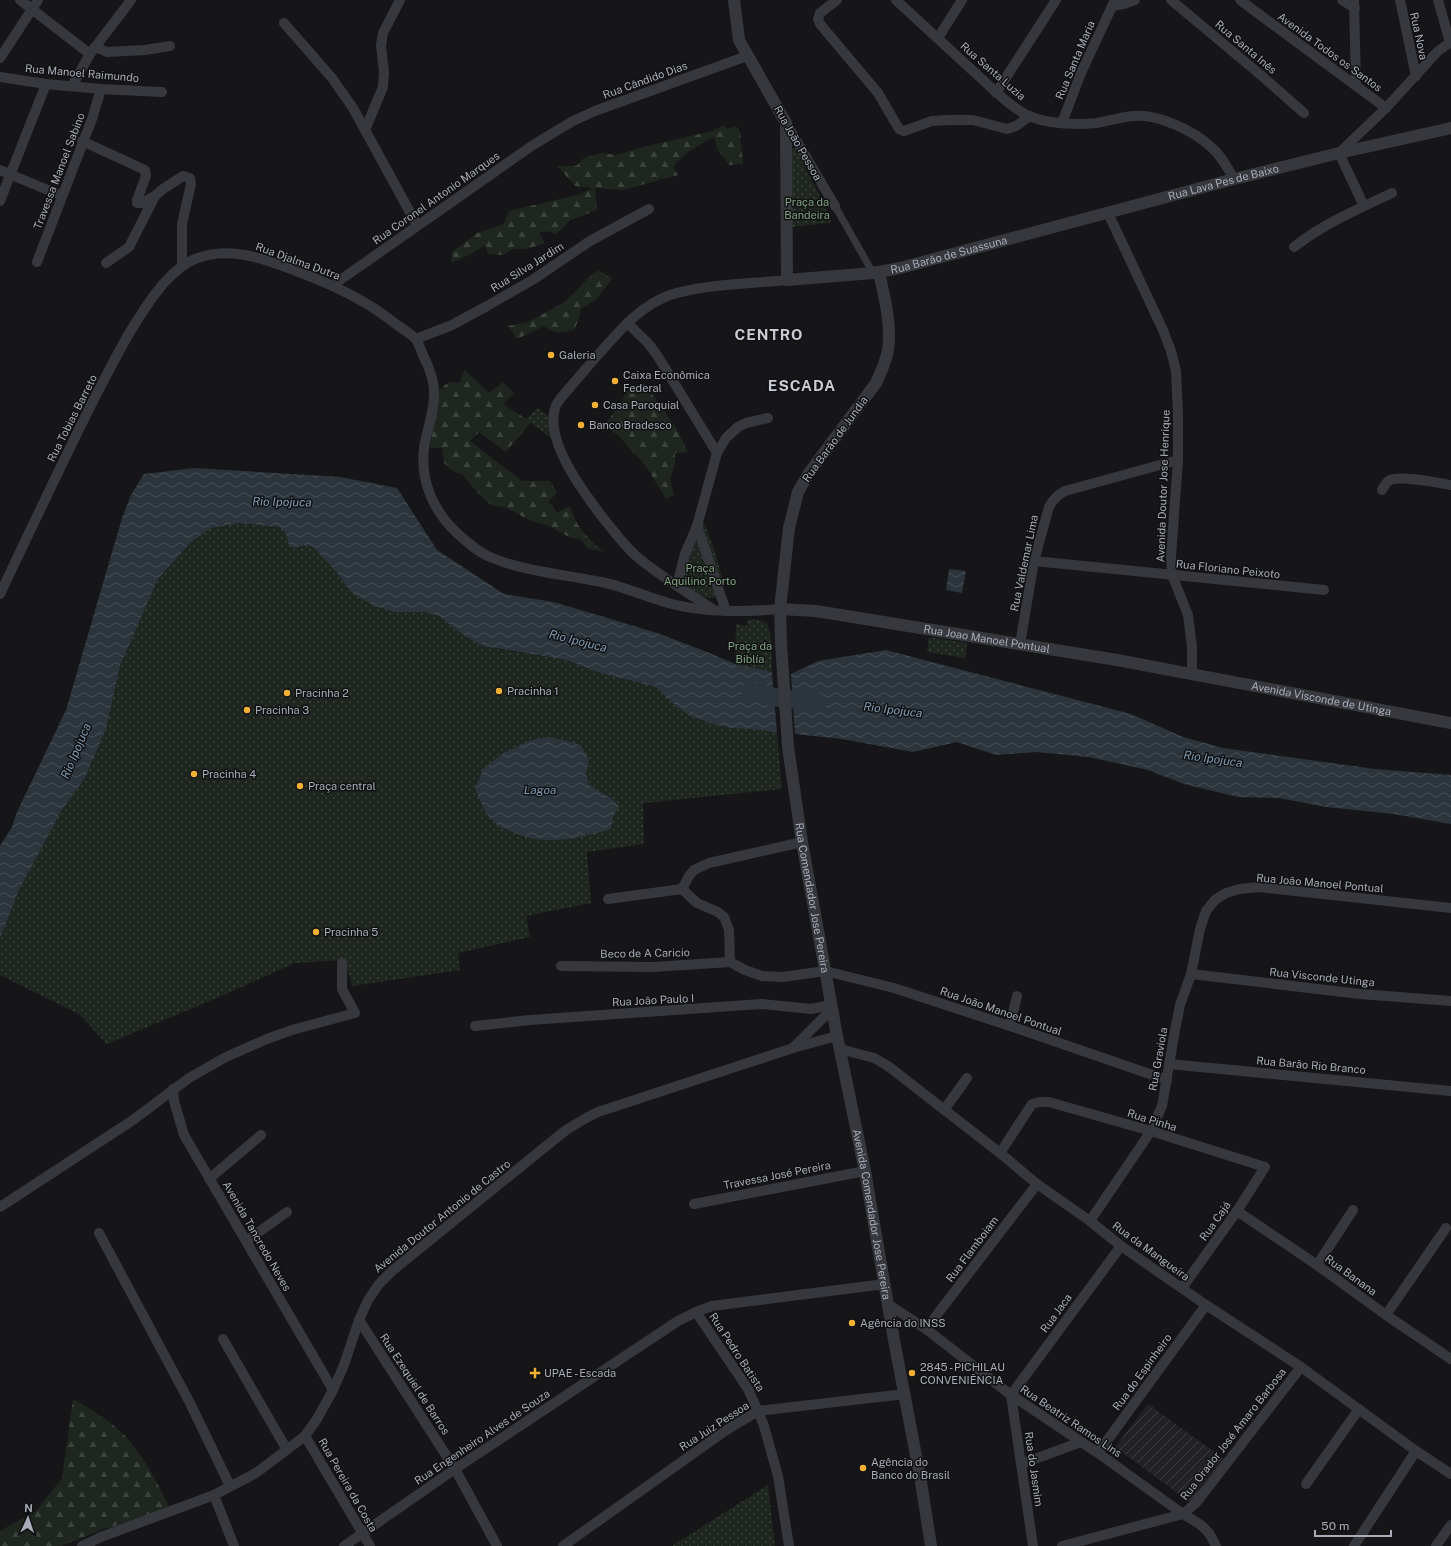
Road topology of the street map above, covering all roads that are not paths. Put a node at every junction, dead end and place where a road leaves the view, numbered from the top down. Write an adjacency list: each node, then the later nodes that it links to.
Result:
1 (20, 0): 18 (street)
2 (38, 0): 18 (street)
3 (132, 0): 23 (street)
4 (400, 0): 40 (street)
5 (734, 0): 24 (street, Rua João Pessoa)
6 (836, 0): 36 (street)
7 (962, 0): 20 (street)
8 (1056, 0): 33 (street)
9 (1135, 0): 16 (street)
10 (1171, 0): 35 (street, Rua Santa Inês)
11 (1240, 0): 29 (street, Avenida Todos os Santos)
12 (1342, 0): 17 (street)
13 (1400, 0): 26 (street, Rua Nova)
14 (1438, 0): 21 (street)
15 (901, 2): 20 (street, Rua Santa Luzia)
16 (1113, 3): 38 (street, Rua Santa Maria)
17 (1354, 4): 29 (street)
18 (31, 8): 23 (street); 25 (street)
19 (284, 23): 40 (street)
20 (938, 38): 33 (street, Rua Santa Luzia)
21 (1451, 43): 26 (street)
22 (170, 46): 23 (street)
23 (92, 51): 30 (street)
24 (747, 56): 37 (street, Rua João Pessoa); 41 (street, Rua Cândido Dias)
25 (0, 58)
26 (1416, 76): 34 (street)
27 (0, 77): 28 (street, Rua Manoel Raimundo)
28 (46, 84): 30 (street, Rua Manoel Raimundo); 45 (street)
29 (1356, 85): 34 (street, Avenida Todos os Santos)
30 (72, 86): 31 (street, Rua Manoel Raimundo)
31 (101, 89): 32 (street, Rua Manoel Raimundo); 42 (street, Travessa Manoel Sabino)
32 (162, 92)
33 (996, 93): 36 (street, Rua Santa Luzia)
34 (1386, 108): 43 (street)
35 (1304, 113)
36 (1030, 116): 38 (street, Rua Santa Luzia)
37 (786, 123): 51 (street, Rua João Pessoa); 61 (street)
38 (1062, 123): 46 (street, Rua Santa Luzia)
39 (1451, 128): 43 (street, Rua Lava Pes de Baixo)
40 (365, 130): 55 (street)
41 (554, 132): 55 (street, Rua Coronel Antonio Marques)
42 (82, 141): 48 (street, Travessa Manoel Sabino); 49 (street)
43 (1339, 153): 46 (street, Rua Lava Pes de Baixo); 52 (street)
44 (0, 170): 45 (street)
45 (11, 175): 48 (street); 50 (street)
46 (1234, 178): 54 (street, Rua Lava Pes de Baixo)
47 (1392, 193): 52 (street)
48 (62, 196): 57 (street, Travessa Manoel Sabino)
49 (155, 196): 58 (street); 59 (street)
50 (0, 201)
51 (835, 206): 60 (street, Rua João Pessoa)
52 (1364, 206): 56 (street)
53 (649, 209): 64 (street, Rua Silva Jardim)
54 (1108, 213): 60 (street, Rua Barão de Suassuna); 67 (street, Avenida Doutor Jose Henrique)
55 (417, 225): 62 (street, Rua Coronel Antonio Marques)
56 (1294, 247)
57 (37, 262)
58 (106, 263)
59 (182, 265): 62 (street, Rua Djalma Dutra); 75 (street, Rua Tobias Barreto)
60 (876, 273): 61 (street, Rua Barão de Suassuna); 76 (street, Rua Barão de Jundia)
61 (787, 280): 63 (street)
62 (333, 285): 64 (street, Rua Djalma Dutra)
63 (627, 323): 66 (street); 73 (street)
64 (416, 339): 77 (street)
65 (768, 418): 66 (street)
66 (717, 453): 70 (street)
67 (1178, 460): 71 (street, Rua Valdemar Lima); 72 (street, Avenida Doutor Jose Henrique)
68 (1451, 485): 69 (street)
69 (1382, 490)
70 (697, 526): 73 (street); 78 (street)
71 (1034, 561): 72 (street, Rua Floriano Peixoto); 79 (street, Rua Valdemar Lima)
72 (1172, 575): 74 (street, Rua Floriano Peixoto); 81 (street, Avenida Doutor Jose Henrique)
73 (677, 586): 77 (street)
74 (1324, 590)
75 (0, 594)
76 (780, 609): 78 (street); 79 (street, Rua Joao Manoel Pontual); 80 (street, Rua Barão de Jundia)
77 (715, 610): 78 (street)
78 (726, 611)
79 (1020, 644): 81 (street, Rua Joao Manoel Pontual)
80 (782, 664): 83 (street, Rua Comendador Jose Pereira)
81 (1192, 674): 82 (street, Avenida Visconde de Utinga)
82 (1451, 723)
83 (802, 842): 84 (street); 91 (street, Rua Comendador Jose Pereira)
84 (682, 889): 86 (street); 88 (street)
85 (1226, 893): 87 (street, Rua João Manoel Pontual); 92 (street, Rua Graviola)
86 (608, 899)
87 (1451, 908)
88 (730, 962): 90 (street, Beco de A Caricio); 91 (street)
89 (342, 963): 104 (street)
90 (561, 966)
91 (825, 971): 95 (street, Rua Comendador Jose Pereira); 97 (street, Rua João Manoel Pontual)
92 (1191, 974): 94 (street, Rua Visconde Utinga); 101 (street, Rua Graviola)
93 (1017, 996): 97 (street)
94 (1451, 1001)
95 (832, 1007): 96 (street, Rua João Paulo I); 98 (street, Rua Comendador Jose Pereira); 99 (street, Avenida Doutor Antonio de Castro)
96 (476, 1026)
97 (1010, 1026): 103 (street, Rua João Manoel Pontual)
98 (837, 1036): 99 (street, Avenida Doutor Antonio de Castro); 100 (street, Rua Comendador Jose Pereira)
99 (793, 1048): 131 (street, Avenida Doutor Antonio de Castro)
100 (840, 1049): 106 (street, Rua da Mangueira); 111 (street, Avenida Comendador Jose Pereira)
101 (1169, 1064): 103 (street, Rua Graviola); 105 (street, Rua Barão Rio Branco)
102 (967, 1078): 106 (street)
103 (1167, 1080): 107 (street, Rua Graviola)
104 (174, 1089): 112 (street, Avenida Tancredo Neves); 115 (street)
105 (1451, 1090)
106 (944, 1110): 109 (street, Rua da Mangueira)
107 (1150, 1131): 109 (street, Rua Pinha); 110 (street, Rua Pinha); 119 (street, Rua Graviola)
108 (261, 1135): 112 (street)
109 (1000, 1153): 113 (street, Rua da Mangueira)
110 (1265, 1167): 116 (street, Rua Cajá)
111 (865, 1171): 114 (street, Travessa José Pereira); 125 (street, Avenida Comendador Jose Pereira)
112 (209, 1179): 122 (street, Avenida Tancredo Neves)
113 (1037, 1184): 119 (street, Rua da Mangueira); 132 (street, Rua Flamboiam)
114 (694, 1204)
115 (0, 1207)
116 (1237, 1210): 124 (street, Rua Banana); 126 (street, Rua Cajá)
117 (1353, 1210): 124 (street)
118 (287, 1212): 122 (street)
119 (1090, 1221): 123 (street, Rua da Mangueira)
120 (1446, 1228): 130 (street)
121 (99, 1233): 150 (street)
122 (246, 1241): 136 (street, Avenida Tancredo Neves)
123 (1121, 1246): 126 (street, Rua da Mangueira); 138 (street, Rua Jaca)
124 (1317, 1265): 130 (street, Rua Banana)
125 (885, 1284): 127 (street, Avenida Comendador Jose Pereira); 129 (street, Rua Engenheiro Alves de Souza)
126 (1182, 1288): 128 (street, Rua da Mangueira)
127 (888, 1305): 132 (street, Rua Beatriz Ramos Lins); 137 (street, Avenida Comendador Jose Pereira)
128 (1206, 1305): 135 (street, Rua da Mangueira); 145 (street, Rua do Espinheiro)
129 (696, 1312): 140 (street, Rua Pedro Batista); 147 (street, Rua Engenheiro Alves de Souza)
130 (1386, 1315): 134 (street, Rua Banana)
131 (359, 1320): 136 (street, Avenida Doutor Antonio de Castro); 147 (street, Rua Ezequiel de Barros)
132 (926, 1329): 138 (street, Rua Beatriz Ramos Lins)
133 (223, 1339): 143 (street)
134 (1451, 1359)
135 (1301, 1367): 139 (street, Rua da Mangueira); 152 (street, Rua Orador José Amaro Barbosa)
136 (333, 1390): 141 (street, Avenida Doutor Antonio de Castro)
137 (905, 1394): 140 (street, Rua Juiz Pessoa); 162 (street, Avenida Comendador Jose Pereira)
138 (1011, 1395): 142 (street, Rua Beatriz Ramos Lins); 146 (street, Rua do Jasmim)
139 (1359, 1409): 144 (street, Rua da Mangueira); 149 (street)
140 (758, 1411): 160 (street, Rua Juiz Pessoa); 161 (street, Rua Pedro Batista)
141 (305, 1436): 143 (street, Avenida Doutor Antonio de Castro); 154 (street, Rua Pereira da Costa)
142 (1080, 1442): 145 (street, Rua Beatriz Ramos Lins); 146 (street)
143 (287, 1450): 150 (street, Avenida Doutor Antonio de Castro)
144 (1416, 1450): 148 (street, Rua da Mangueira); 166 (street)
145 (1098, 1453): 152 (street, Rua Beatriz Ramos Lins)
146 (1021, 1464): 163 (street, Rua do Jasmim)
147 (455, 1469): 154 (street, Rua Engenheiro Alves de Souza); 159 (street, Rua Ezequiel de Barros)
148 (1451, 1474)
149 (1306, 1484)
150 (230, 1486): 151 (street, Avenida Doutor Antonio de Castro)
151 (214, 1496): 155 (street, Avenida Doutor Antonio de Castro); 156 (street)
152 (1183, 1514): 164 (street); 165 (street, Rua Beatriz Ramos Lins)
153 (1451, 1525): 167 (street)
154 (363, 1534): 157 (street, Rua Engenheiro Alves de Souza); 158 (street, Rua Pereira da Costa)
155 (82, 1546)
156 (234, 1546)
157 (344, 1546)
158 (370, 1546)
159 (497, 1546)
160 (563, 1546)
161 (789, 1546)
162 (931, 1546)
163 (1033, 1546)
164 (1062, 1546)
165 (1216, 1546)
166 (1354, 1546)
167 (1436, 1546)

